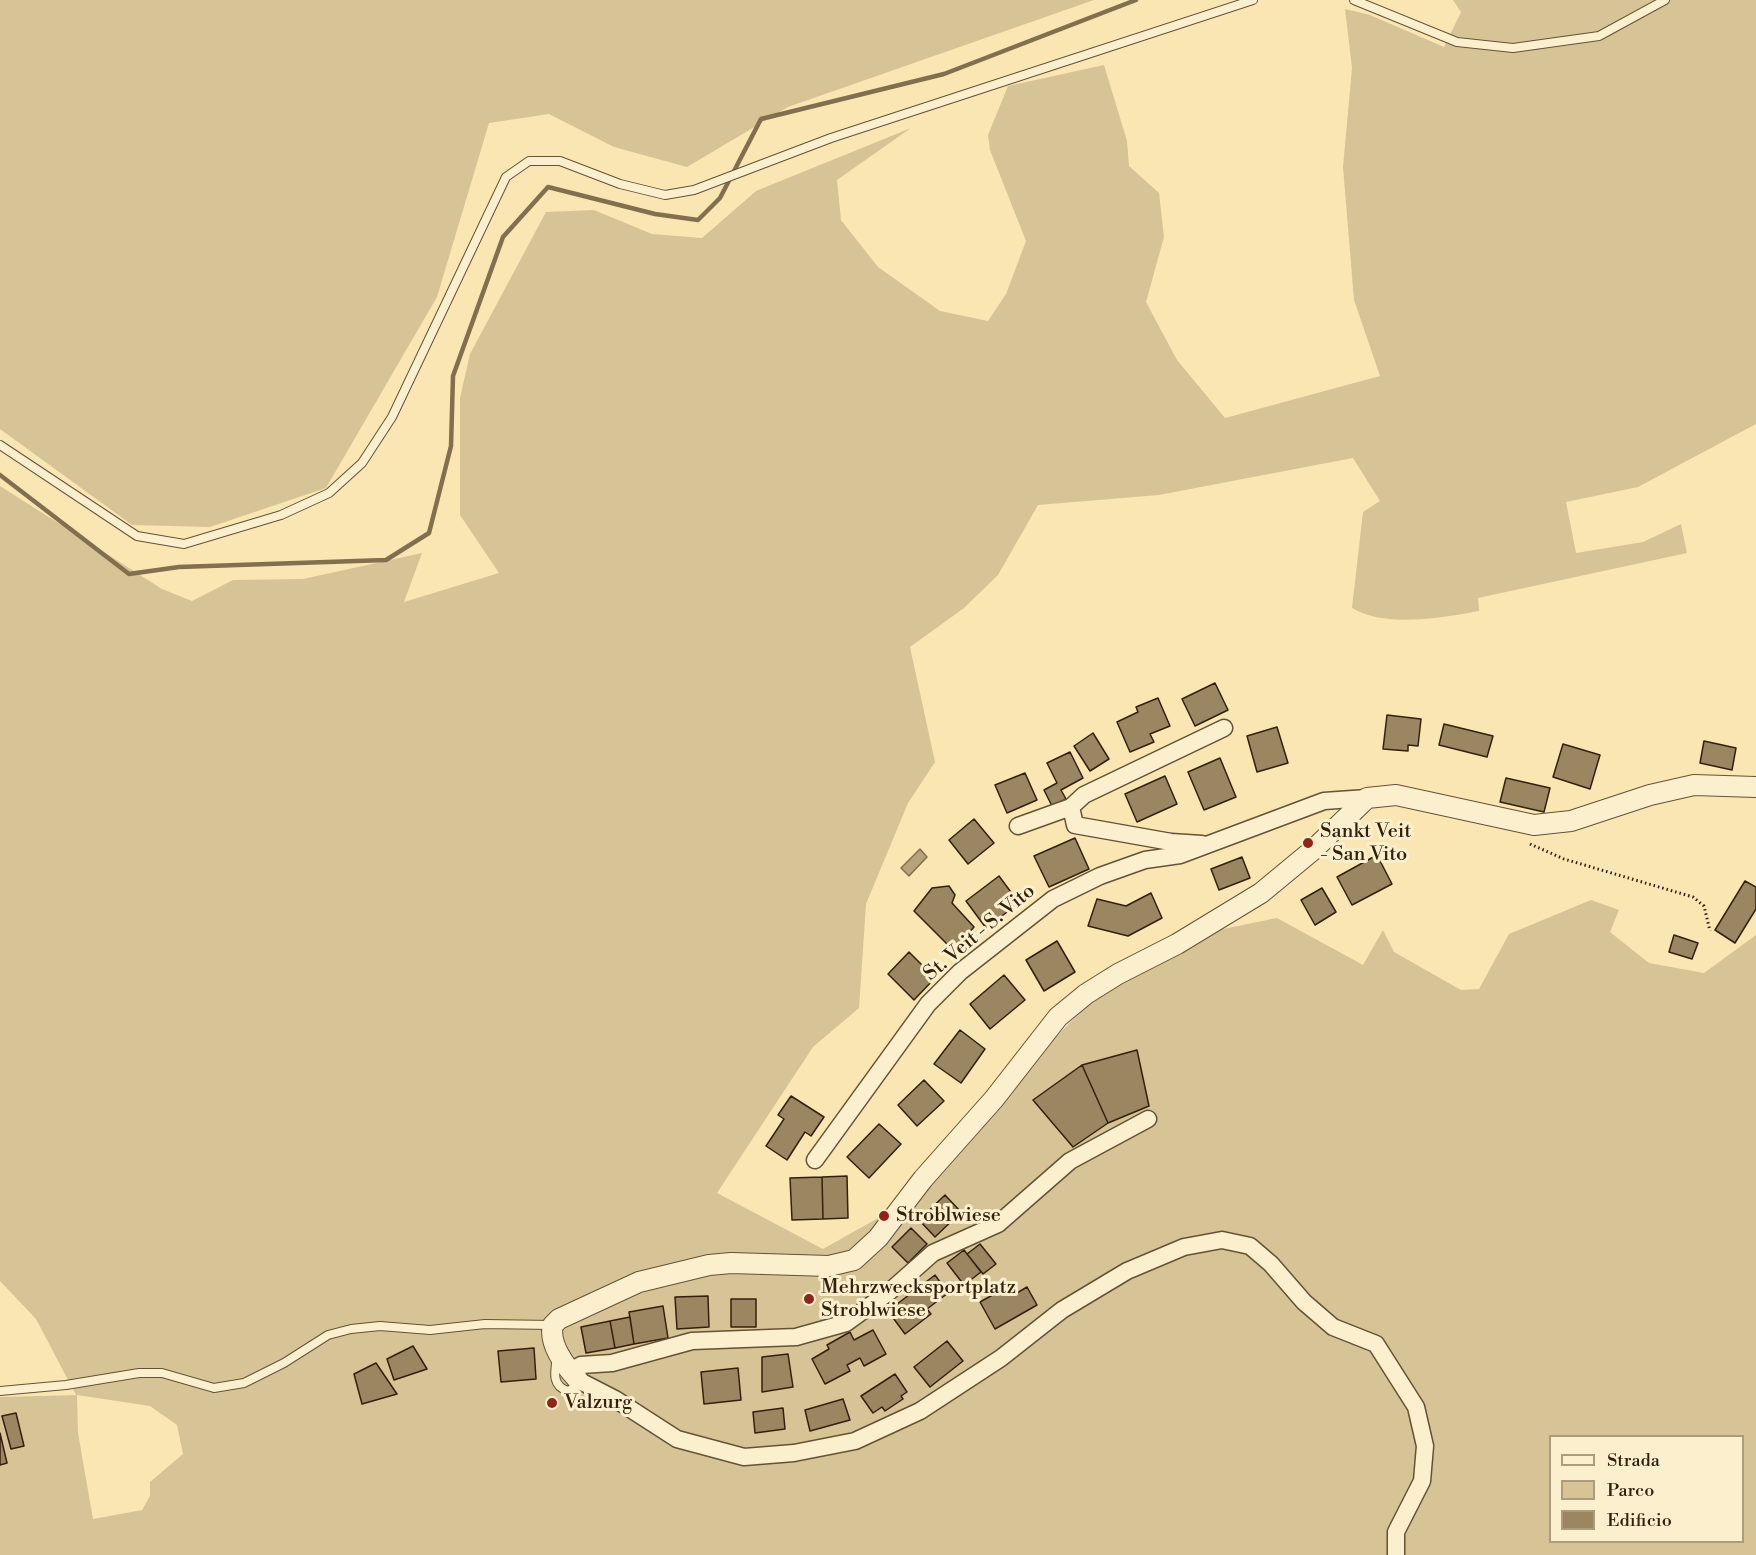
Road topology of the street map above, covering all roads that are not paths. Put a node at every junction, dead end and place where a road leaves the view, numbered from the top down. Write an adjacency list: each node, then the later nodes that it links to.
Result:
1 (1253, 0): 4 (lane)
2 (1354, 0): 3 (lane)
3 (1665, 0)
4 (0, 445)
5 (1224, 728): 8 (street)
6 (1756, 787): 7 (street)
7 (1367, 798): 10 (street, St. Veit - S. Vito); 13 (street)
8 (1071, 807): 9 (street); 10 (street, St. Veit - S. Vito)
9 (1017, 826)
10 (1207, 845): 12 (street, St. Veit - S. Vito)
11 (1148, 1119): 14 (street)
12 (815, 1160)
13 (553, 1325): 14 (street); 15 (lane)
14 (574, 1375): 16 (street)
15 (0, 1391)
16 (1396, 1555)

